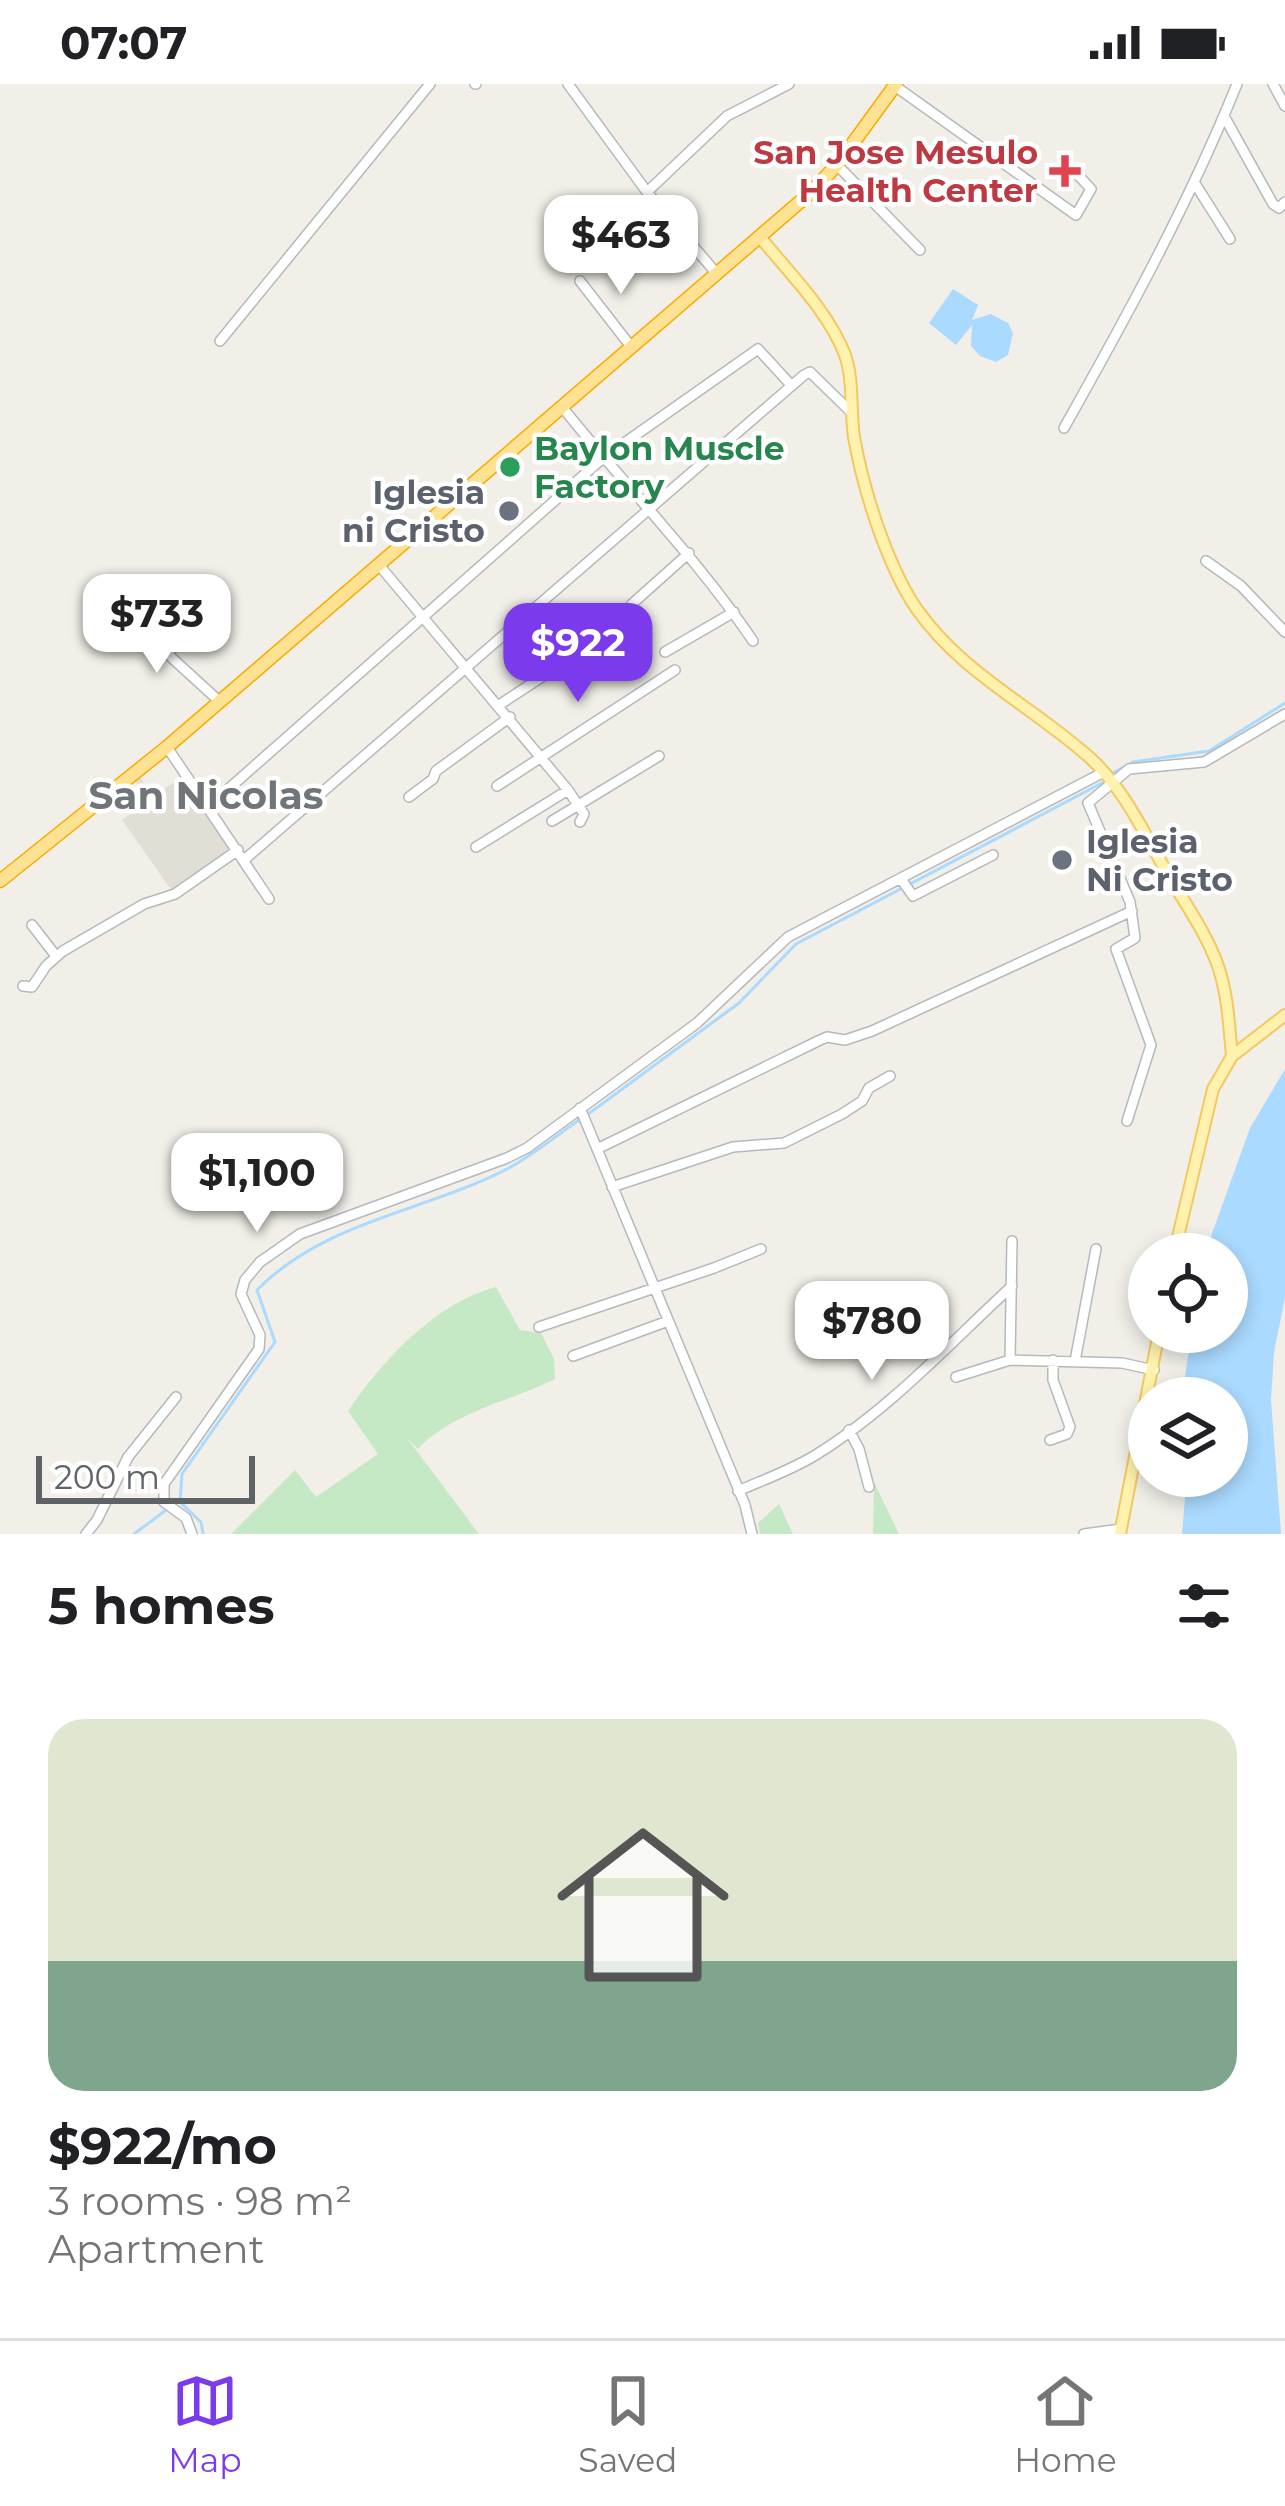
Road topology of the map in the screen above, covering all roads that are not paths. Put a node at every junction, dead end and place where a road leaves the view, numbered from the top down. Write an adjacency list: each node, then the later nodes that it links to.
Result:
1 (430, 84): 21 (street)
2 (568, 84): 12 (street)
3 (788, 84): 12 (street)
4 (1237, 84): 8 (street)
5 (1273, 84): 7 (street)
6 (896, 85): 9 (highway); 10 (street)
7 (1285, 106)
8 (1224, 116): 11 (street); 13 (street)
9 (837, 165): 16 (highway); 18 (street)
10 (1078, 175)
11 (1194, 182): 17 (street); 26 (street)
12 (647, 192): 14 (street)
13 (1285, 202)
14 (664, 211): 15 (street); 19 (street)
15 (629, 232)
16 (760, 237): 19 (highway); 25 (main road)
17 (1230, 239)
18 (920, 250)
19 (717, 274): 22 (highway)
20 (580, 281): 22 (street)
21 (220, 341)
22 (632, 348): 24 (highway)
23 (791, 385): 25 (street); 27 (street); 28 (street)
24 (563, 408): 27 (street); 31 (highway)
25 (852, 413): 49 (main road)
26 (1064, 428)
27 (603, 458): 28 (street); 34 (street)
28 (646, 510): 29 (street); 40 (street)
29 (689, 553): 32 (street); 33 (street)
30 (1207, 561): 36 (street)
31 (379, 565): 34 (street); 42 (highway)
32 (734, 612): 37 (street); 39 (street)
33 (623, 616): 35 (street); 43 (street)
34 (424, 617): 40 (street); 54 (street)
35 (637, 632)
36 (1285, 632)
37 (753, 641)
38 (177, 644): 42 (street)
39 (665, 652)
40 (465, 666): 43 (street); 58 (street)
41 (675, 670): 47 (street)
42 (219, 701): 46 (highway)
43 (499, 705): 45 (street)
44 (1285, 714): 49 (street)
45 (510, 717): 47 (street); 52 (street)
46 (167, 747): 54 (street); 60 (highway)
47 (542, 756): 50 (street); 51 (street)
48 (659, 756): 53 (street)
49 (1108, 777): 61 (street); 65 (street); 70 (main road)
50 (497, 786)
51 (568, 790): 53 (street); 57 (street)
52 (409, 797)
53 (579, 806): 55 (street); 56 (street)
54 (208, 807): 58 (street)
55 (552, 821)
56 (580, 822)
57 (476, 847)
58 (241, 855): 63 (street); 64 (street)
59 (993, 855): 61 (street)
60 (2, 875)
61 (903, 883): 72 (street)
62 (152, 886): 63 (street)
63 (160, 898): 67 (street)
64 (269, 899)
65 (1132, 911): 73 (street); 74 (street)
66 (32, 925): 67 (street)
67 (56, 956): 68 (street)
68 (23, 986)
69 (1285, 1016): 70 (main road)
70 (1232, 1056): 76 (main road)
71 (890, 1076): 75 (street)
72 (581, 1110): 74 (street); 98 (street)
73 (1127, 1121)
74 (597, 1149): 75 (street)
75 (612, 1187): 81 (street)
76 (1179, 1233)
77 (1012, 1241): 80 (street)
78 (761, 1249): 81 (street)
79 (1096, 1249): 88 (street)
80 (1012, 1286): 86 (street); 92 (street)
81 (654, 1289): 82 (street); 83 (street)
82 (668, 1321): 85 (street); 95 (street)
83 (539, 1327)
84 (1157, 1353): 89 (main road)
85 (573, 1356)
86 (1010, 1360): 87 (street); 90 (street)
87 (1053, 1360): 88 (street); 93 (street)
88 (1075, 1361): 89 (street)
89 (1154, 1370): 96 (main road)
90 (956, 1377)
91 (176, 1397): 97 (street)
92 (849, 1430): 94 (street); 95 (street)
93 (1050, 1440)
94 (869, 1487)
95 (738, 1491): 99 (street)
96 (1120, 1532): 100 (street)
97 (86, 1534)
98 (192, 1534)
99 (752, 1534)
100 (1084, 1534)

